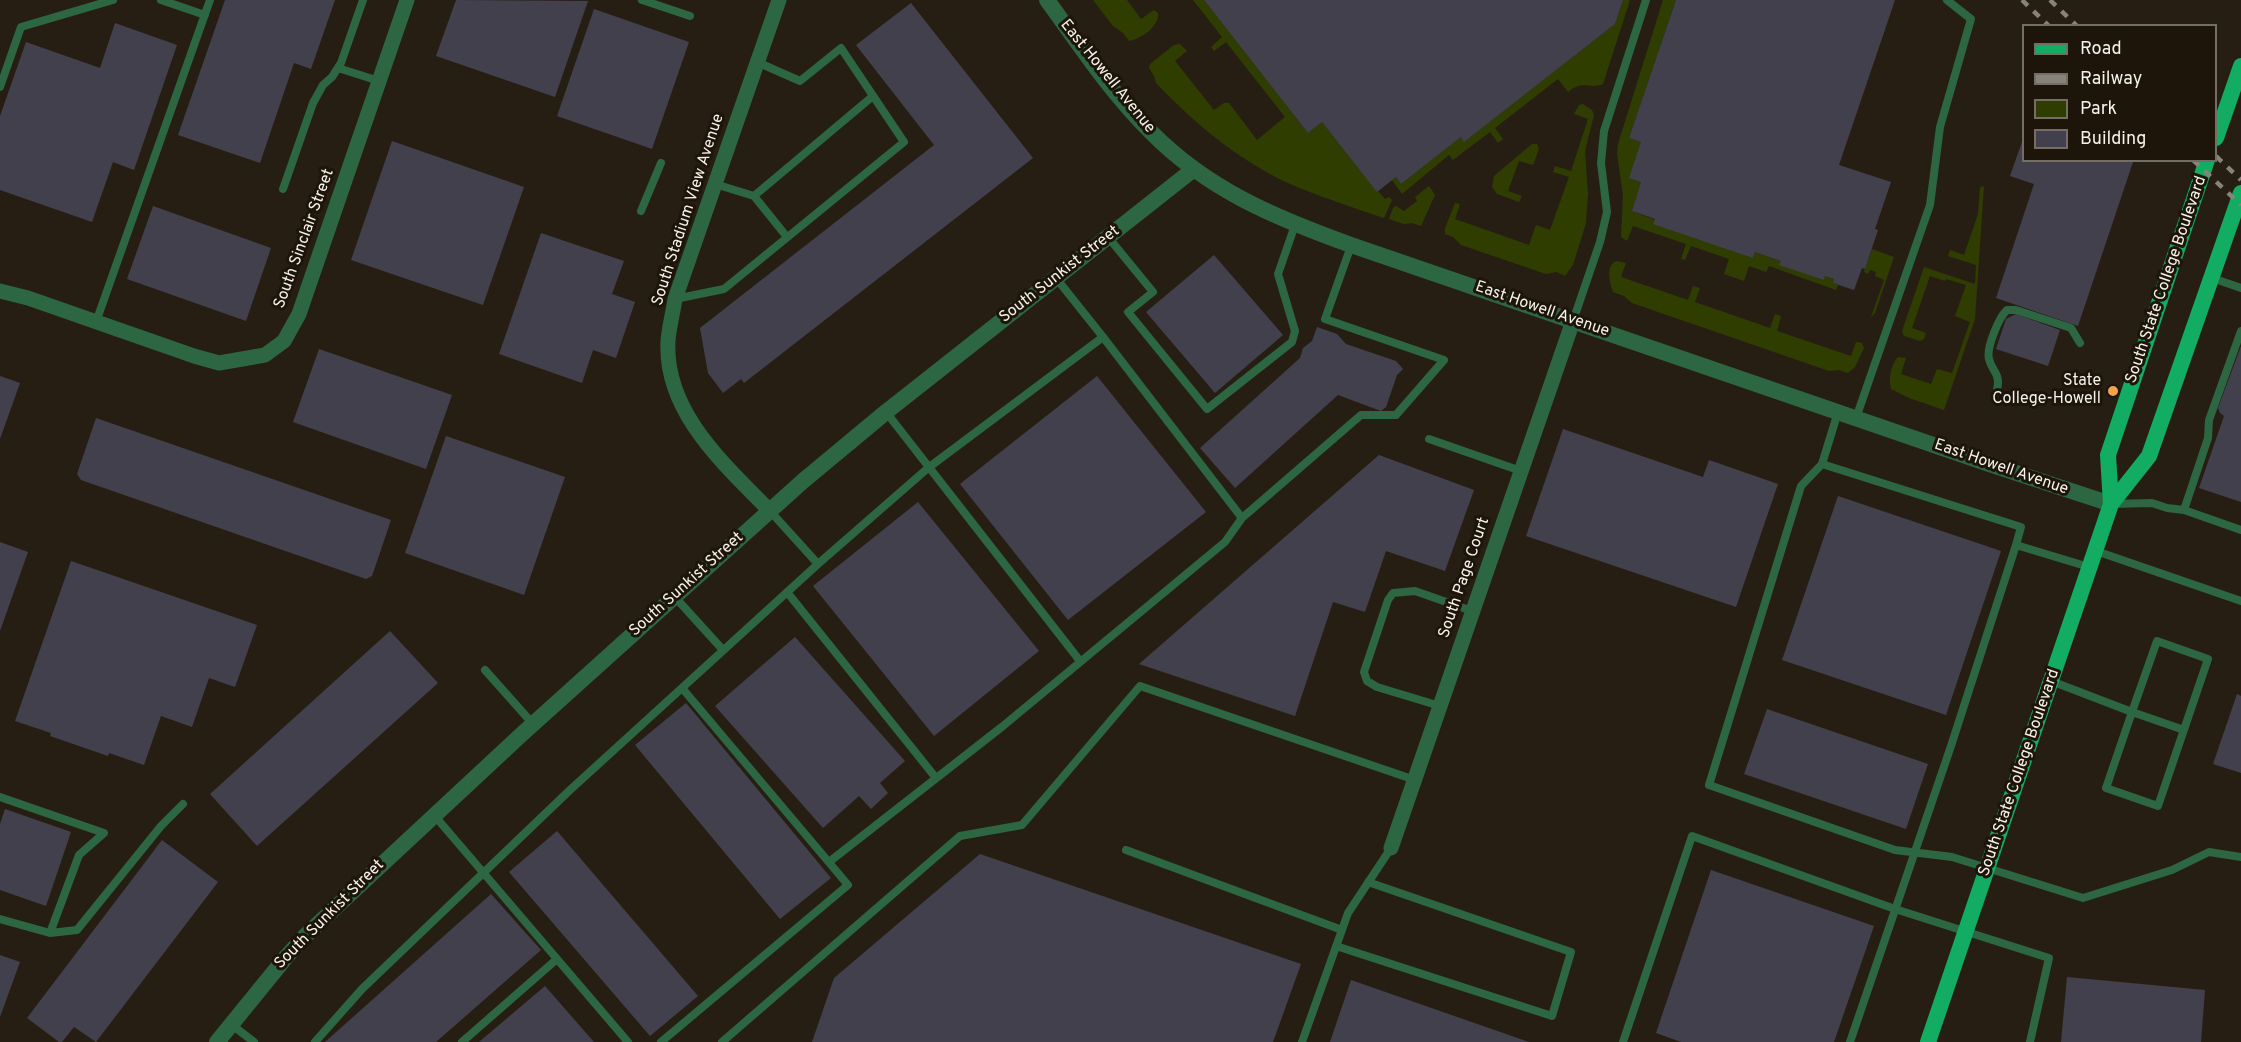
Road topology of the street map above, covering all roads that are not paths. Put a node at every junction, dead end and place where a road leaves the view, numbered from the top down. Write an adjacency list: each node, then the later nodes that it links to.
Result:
1 (113, 0): 17 (lane)
2 (161, 0): 11 (lane)
3 (210, 0): 11 (lane)
4 (363, 0): 15 (lane)
5 (407, 0): 16 (street, South Sinclair Street)
6 (642, 0): 12 (lane)
7 (779, 0): 13 (street, South Stadium View Avenue)
8 (1047, 0): 22 (street, East Howell Avenue)
9 (1646, 0): 37 (lane)
10 (1947, 0): 45 (lane)
11 (205, 15): 38 (lane)
12 (690, 16)
13 (757, 62): 18 (lane); 23 (street, South Stadium View Avenue)
14 (2241, 66): 19 (main road)
15 (338, 68): 16 (lane); 24 (lane)
16 (379, 81): 38 (street, South Sinclair Street)
17 (0, 87)
18 (873, 96): 26 (lane); 29 (lane)
19 (2217, 135)
20 (2206, 162): 50 (main road, South State College Boulevard)
21 (661, 163): 27 (lane)
22 (1194, 169): 28 (street, East Howell Avenue); 30 (street, South Sunkist Street)
23 (715, 184): 26 (lane); 36 (street, South Stadium View Avenue)
24 (283, 189)
25 (2241, 193): 33 (main road, South State College Boulevard)
26 (754, 196): 29 (lane)
27 (641, 211)
28 (1295, 225): 30 (lane); 31 (street, East Howell Avenue)
29 (787, 237): 36 (lane)
30 (1108, 237): 32 (street, South Sunkist Street)
31 (1351, 245): 37 (street, East Howell Avenue); 53 (lane)
32 (1056, 278): 40 (lane); 43 (street, South Sunkist Street)
33 (2212, 278): 34 (lane); 50 (main road, South State College Boulevard)
34 (2241, 288)
35 (0, 291): 38 (street, South Sinclair Street)
36 (675, 300): 52 (street, South Stadium View Avenue)
37 (1573, 321): 44 (street, East Howell Avenue); 49 (street, South Page Court)
38 (96, 322)
39 (2241, 331): 51 (lane)
40 (1103, 337): 48 (lane); 53 (lane)
41 (2080, 343): 42 (lane)
42 (1997, 390)
43 (886, 412): 48 (lane); 52 (street, South Sunkist Street)
44 (1838, 412): 45 (street, East Howell Avenue); 47 (lane)
45 (1856, 418): 50 (street, East Howell Avenue)
46 (1429, 439): 49 (lane)
47 (1822, 464): 55 (lane); 79 (lane)
48 (928, 468): 57 (lane); 64 (lane)
49 (1521, 471): 62 (street, South Page Court)
50 (2111, 504): 51 (lane); 56 (main road, South State College Boulevard)
51 (2184, 510): 54 (lane)
52 (770, 511): 57 (lane); 60 (street, South Sunkist Street)
53 (1242, 518): 64 (lane)
54 (2241, 530)
55 (2016, 544): 58 (lane); 79 (lane)
56 (2096, 551): 58 (main road, South State College Boulevard); 61 (lane)
57 (818, 564): 59 (lane)
58 (2091, 567): 66 (main road, South State College Boulevard)
59 (787, 592): 63 (lane); 72 (lane)
60 (674, 596): 63 (lane); 70 (street, South Sunkist Street)
61 (2241, 601)
62 (1472, 611): 68 (street, South Page Court); 68 (lane)
63 (723, 650): 67 (lane)
64 (1080, 661): 72 (lane)
65 (485, 670): 70 (lane)
66 (2052, 681): 69 (lane); 82 (main road, South State College Boulevard)
67 (682, 688): 81 (lane); 83 (lane)
68 (1440, 706): 73 (street, South Page Court)
69 (2132, 712): 71 (lane); 71 (lane); 71 (lane)
70 (533, 724): 76 (street, South Sunkist Street)
71 (2184, 730)
72 (936, 778): 81 (lane)
73 (1415, 780): 77 (street, South Page Court); 99 (lane)
74 (0, 797): 88 (lane)
75 (183, 804): 88 (lane)
76 (434, 815): 83 (lane); 92 (street, South Sunkist Street)
77 (1391, 848): 84 (lane)
78 (1126, 850): 87 (lane)
79 (1914, 852): 82 (lane); 85 (lane)
80 (2241, 858): 82 (lane)
81 (829, 862): 98 (lane)
82 (1987, 869): 89 (main road, South State College Boulevard)
83 (485, 873): 91 (lane); 95 (lane)
84 (1368, 882): 87 (lane); 90 (lane)
85 (1895, 909): 89 (lane); 101 (lane); 102 (lane)
86 (0, 919): 88 (lane)
87 (1342, 930): 90 (lane)
88 (50, 933)
89 (1965, 933): 103 (main road, South State College Boulevard); 104 (lane)
90 (1336, 946): 100 (lane)
91 (557, 959): 96 (lane); 97 (lane)
92 (230, 1024): 93 (street, South Sunkist Street); 94 (lane)
93 (217, 1042)
94 (254, 1042)
95 (315, 1042)
96 (462, 1042)
97 (628, 1042)
98 (661, 1042)
99 (722, 1042)
100 (1302, 1042)
101 (1623, 1042)
102 (1850, 1042)
103 (1928, 1042)
104 (2030, 1042)

